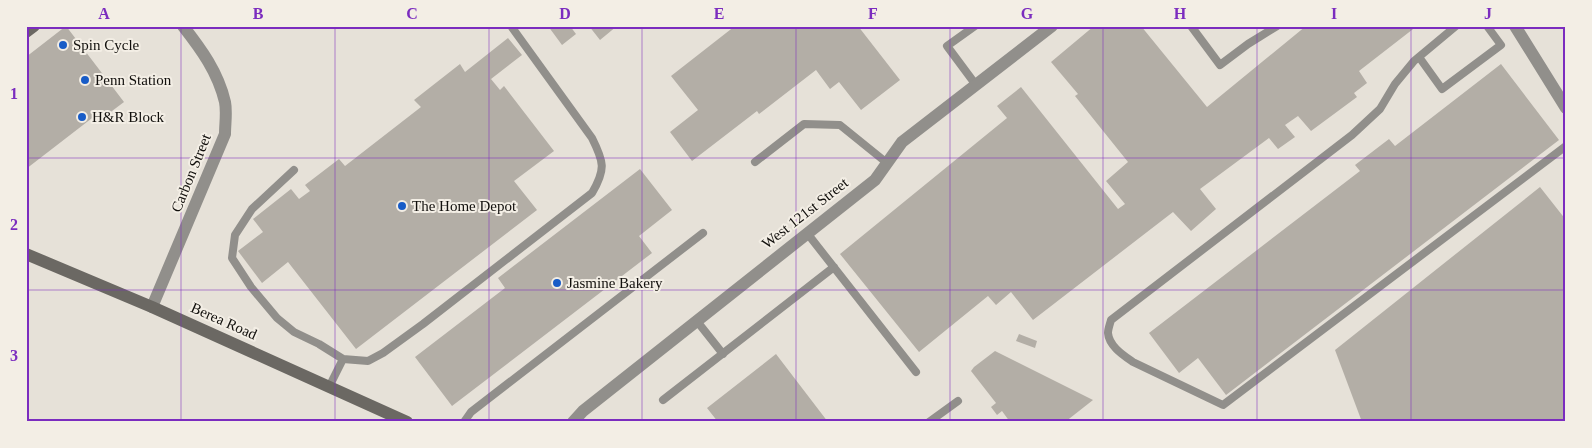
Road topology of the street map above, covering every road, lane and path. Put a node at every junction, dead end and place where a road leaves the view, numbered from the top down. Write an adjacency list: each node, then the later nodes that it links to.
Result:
1 (34, 26): 11 (main road)
2 (183, 26): 23 (street, Carbon Street)
3 (510, 26): 26 (lane)
4 (974, 26): 13 (lane)
5 (1052, 26): 13 (street, West 121st Street)
6 (1190, 26): 7 (lane)
7 (1278, 26)
8 (1456, 26): 12 (lane)
9 (1487, 26): 12 (lane)
10 (1515, 26): 14 (street)
11 (26, 32)
12 (1419, 57): 15 (lane)
13 (976, 85): 17 (street, West 121st Street)
14 (1566, 108)
15 (1566, 146)
16 (754, 162): 17 (lane)
17 (887, 163): 20 (street, West 121st Street)
18 (294, 170): 26 (lane)
19 (703, 232): 32 (lane)
20 (807, 233): 22 (lane); 24 (street, West 121st Street)
21 (26, 254): 23 (main road, Berea Road)
22 (834, 268): 25 (lane); 27 (lane)
23 (152, 307): 28 (main road, Berea Road)
24 (696, 320): 25 (lane); 33 (street, West 121st Street)
25 (722, 354): 29 (lane)
26 (343, 359): 28 (lane)
27 (916, 372)
28 (329, 387): 31 (main road, Berea Road)
29 (663, 400)
30 (958, 401): 34 (lane)
31 (401, 420)
32 (464, 422)
33 (573, 422)
34 (929, 422)

